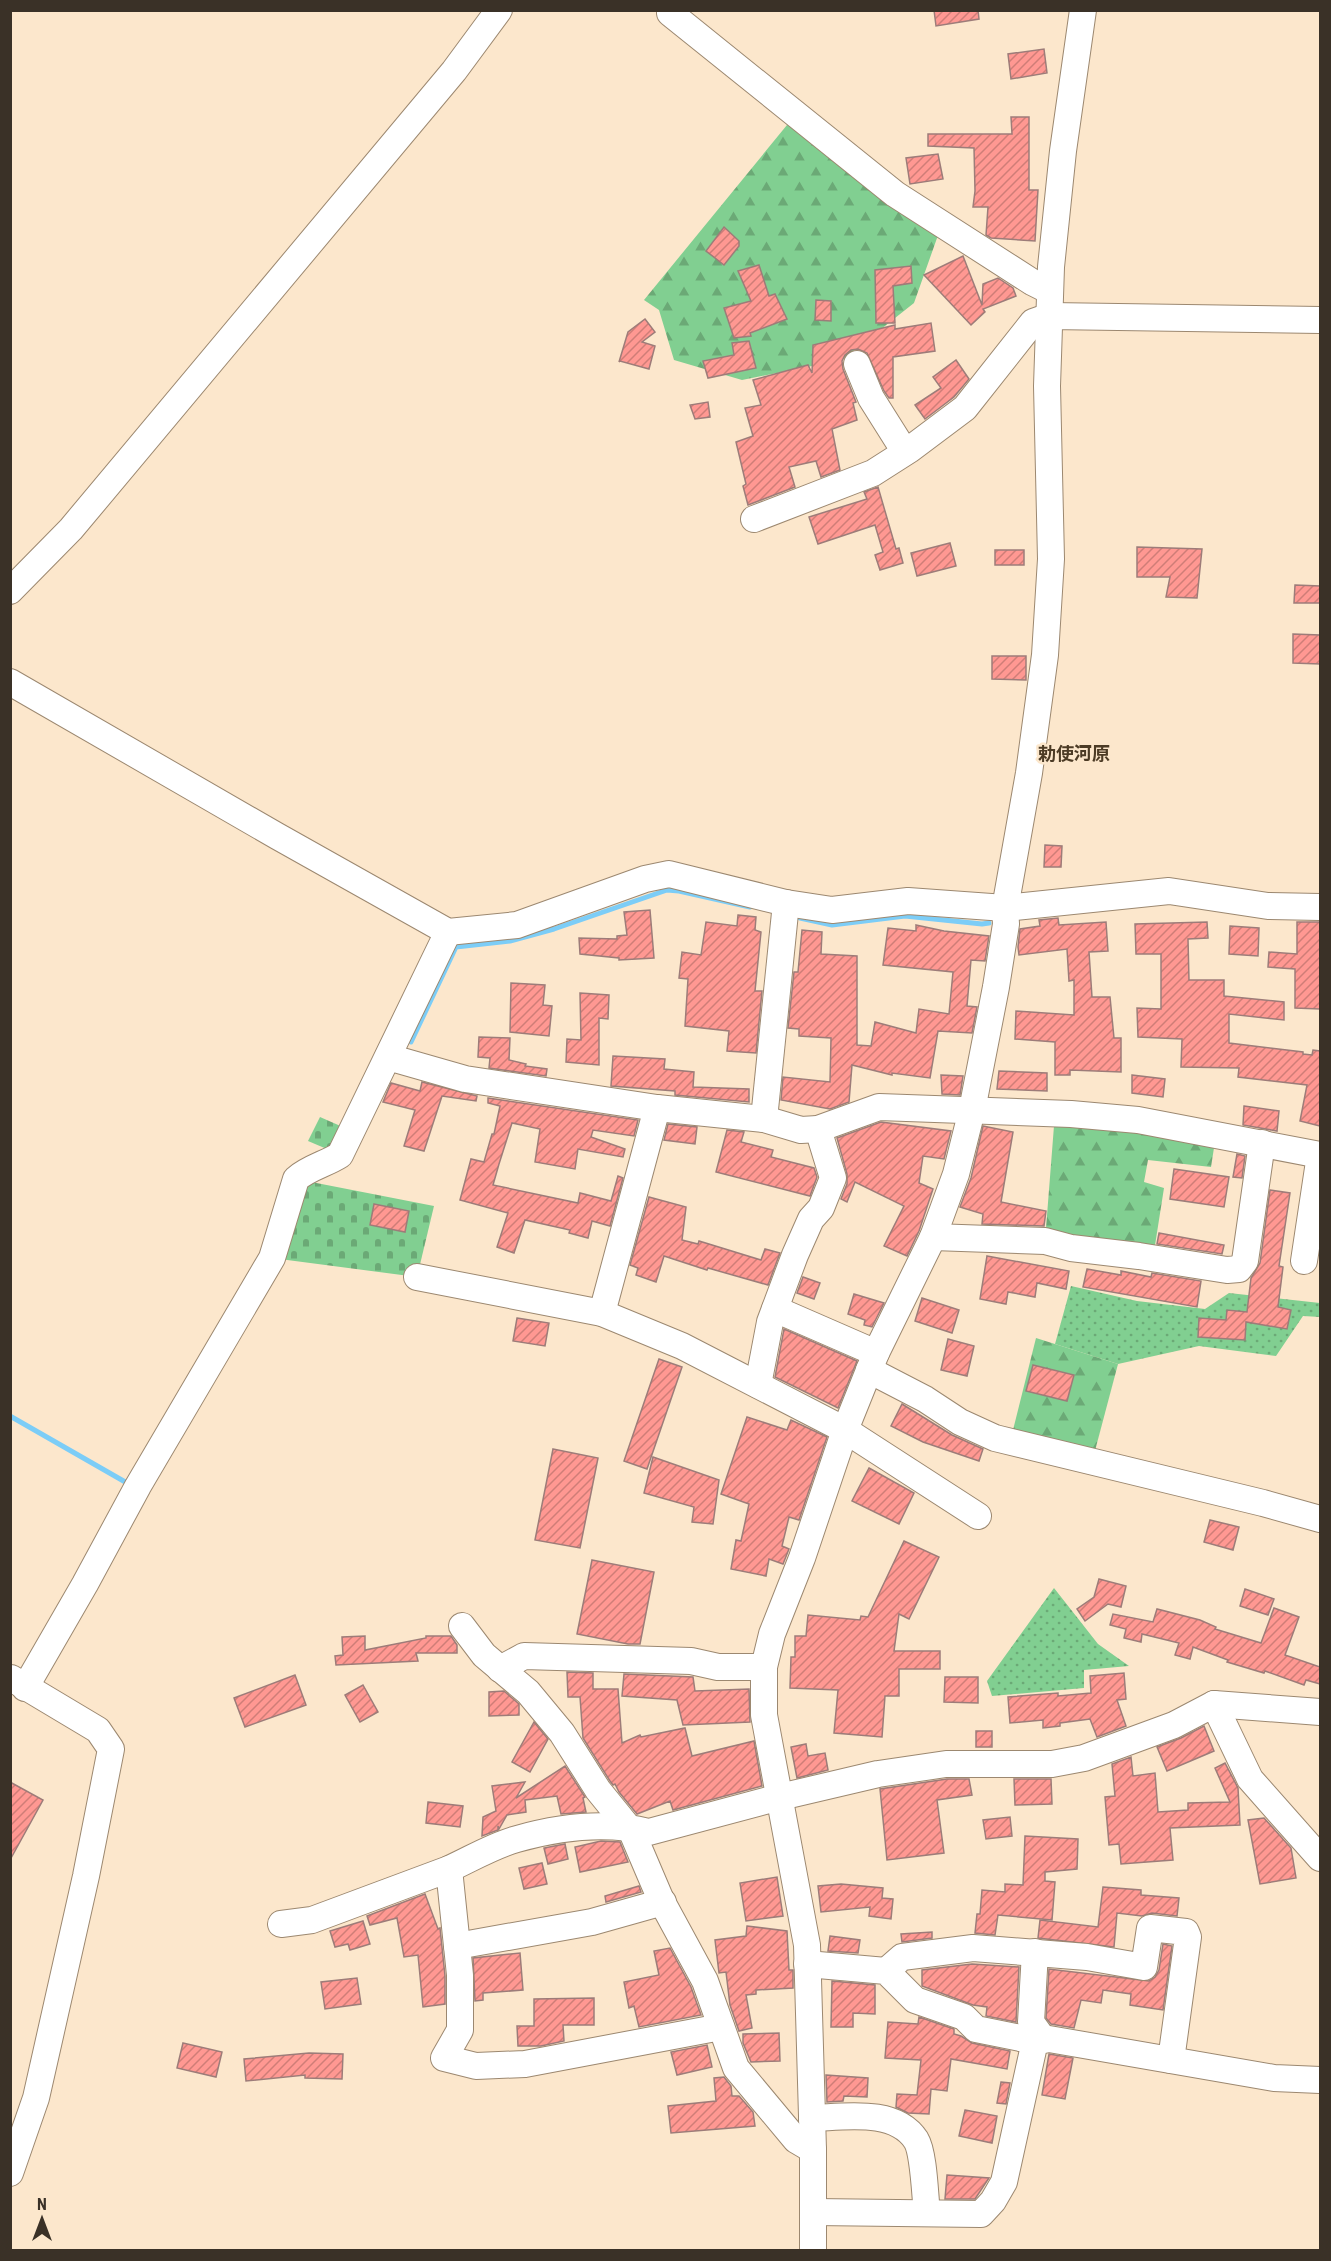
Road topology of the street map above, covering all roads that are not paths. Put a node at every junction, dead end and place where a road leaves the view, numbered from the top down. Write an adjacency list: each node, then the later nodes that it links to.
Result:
1 (499, 10): 9 (street)
2 (1083, 10): 4 (street)
3 (670, 13): 4 (street)
4 (1050, 303): 5 (street); 7 (street); 13 (street)
5 (1320, 320)
6 (857, 364): 7 (street)
7 (905, 452): 8 (street)
8 (754, 519)
9 (10, 591)
10 (10, 682): 14 (street)
11 (786, 903): 13 (street); 14 (street); 18 (street)
12 (1320, 907): 13 (street)
13 (1005, 908): 17 (street)
14 (448, 932): 15 (street)
15 (388, 1057): 16 (street); 35 (street)
16 (657, 1108): 18 (street); 26 (street)
17 (972, 1110): 19 (street); 20 (street); 22 (street)
18 (764, 1119): 19 (street)
19 (818, 1129): 25 (street)
20 (1262, 1143): 21 (street); 22 (street)
21 (1320, 1155): 23 (street)
22 (933, 1237): 27 (street)
23 (1302, 1261)
24 (417, 1277): 26 (street)
25 (775, 1309): 27 (street); 28 (street)
26 (602, 1313): 28 (street)
27 (872, 1361): 29 (street); 31 (street)
28 (758, 1385): 29 (street)
29 (845, 1430): 30 (street); 33 (street)
30 (978, 1516)
31 (1320, 1519)
32 (462, 1626): 34 (street)
33 (764, 1667): 34 (street); 38 (street)
34 (500, 1669): 39 (street)
35 (18, 1683): 53 (street)
36 (1214, 1704): 37 (street); 38 (street); 40 (street)
37 (1320, 1712)
38 (780, 1797): 39 (street); 46 (street)
39 (627, 1826): 41 (street); 42 (street)
40 (1320, 1858)
41 (449, 1869): 43 (street); 44 (street)
42 (663, 1902): 44 (street); 48 (street)
43 (281, 1924)
44 (457, 1946): 48 (street)
45 (1035, 1952): 47 (street); 49 (street); 50 (street)
46 (807, 1964): 47 (street); 52 (street)
47 (886, 1971): 49 (street)
48 (721, 2027): 54 (street)
49 (1040, 2040): 50 (street); 57 (street)
50 (1171, 2060): 51 (street)
51 (1320, 2080)
52 (812, 2118): 54 (street); 57 (street)
53 (15, 2146): 55 (street)
54 (813, 2150): 56 (street)
55 (10, 2173)
56 (814, 2212): 57 (street); 58 (street)
57 (927, 2213)
58 (813, 2250)

